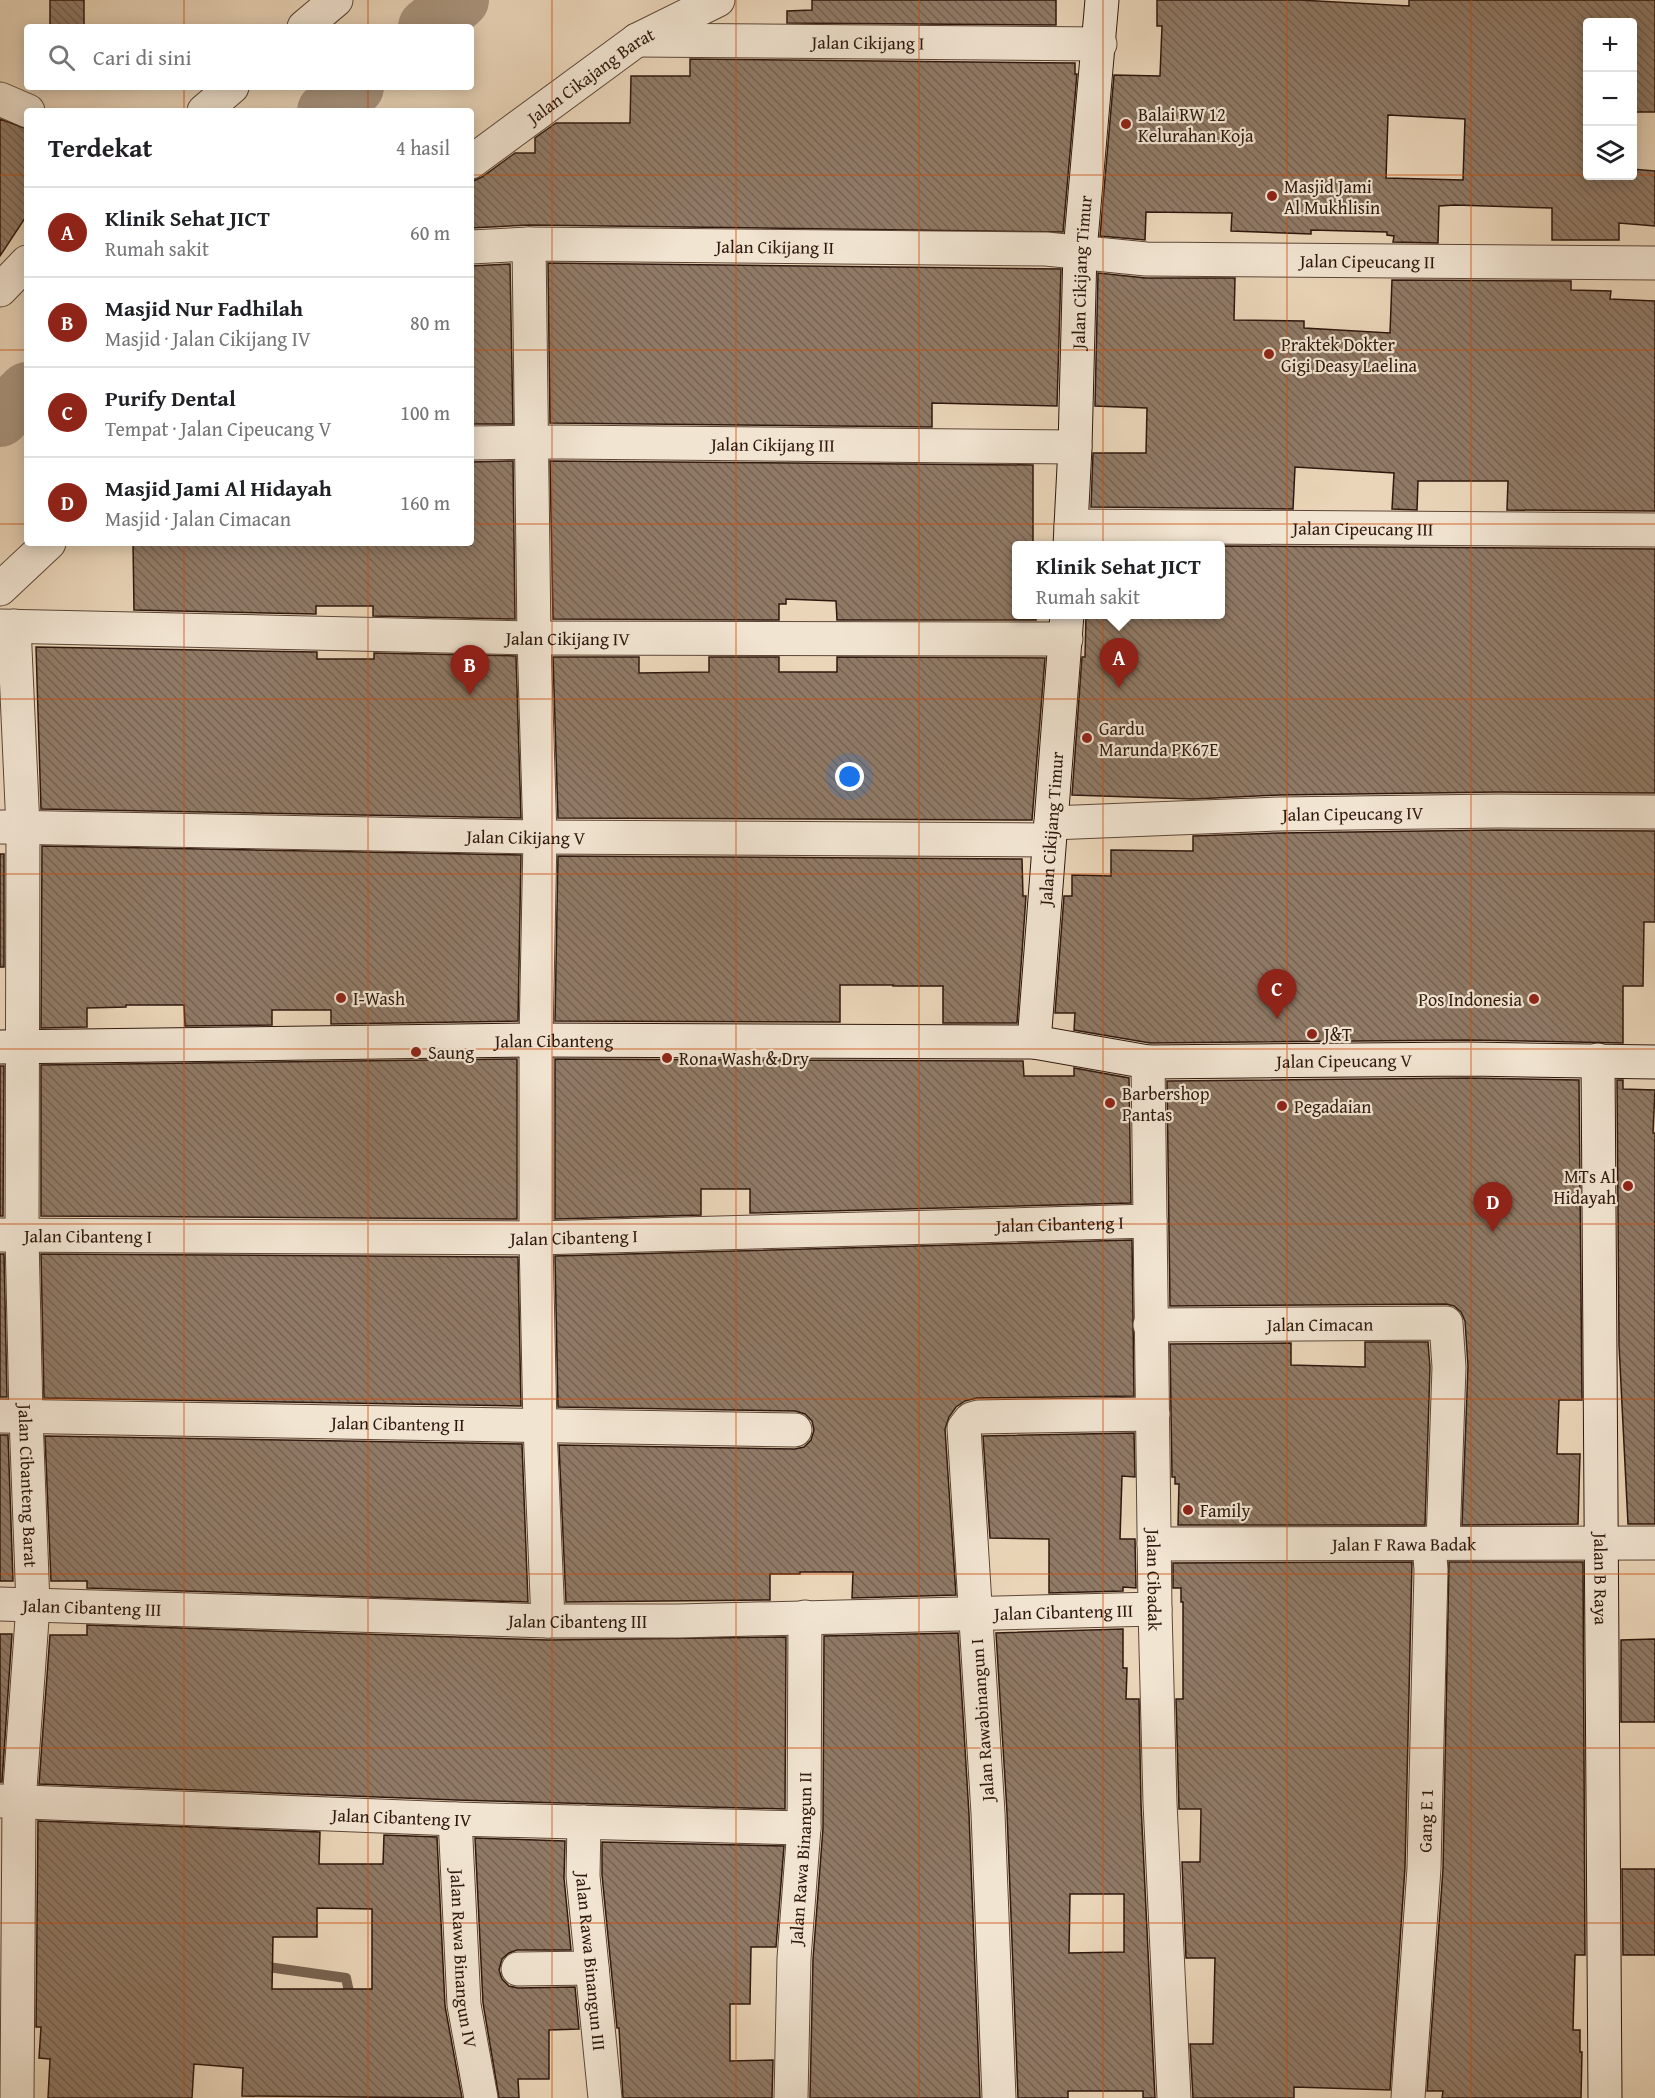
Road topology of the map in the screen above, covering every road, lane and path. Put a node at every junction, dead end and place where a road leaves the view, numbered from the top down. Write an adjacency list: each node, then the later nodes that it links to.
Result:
1 (336, 0): 4 (street)
2 (718, 0): 5 (street, Jalan Cikajang Barat)
3 (1102, 0): 6 (street, Jalan Cikijang Timur)
4 (308, 24)
5 (637, 40): 6 (street, Jalan Cikijang I); 11 (street, Jalan Cikajang Barat)
6 (1100, 44): 14 (street, Jalan Cikijang Timur)
7 (228, 90): 9 (street)
8 (0, 99): 10 (street)
9 (208, 108)
10 (24, 109)
11 (474, 160)
12 (529, 244): 13 (street, Jalan Cikijang II); 14 (street, Jalan Cikijang II); 18 (street)
13 (474, 247)
14 (1080, 251): 15 (street, Jalan Cipeucang II); 20 (street, Jalan Cikijang Timur)
15 (1655, 263)
16 (24, 265): 17 (street)
17 (0, 290)
18 (533, 442): 19 (street, Jalan Cikijang III); 20 (street, Jalan Cikijang III); 27 (street)
19 (474, 443)
20 (1076, 447): 22 (street, Jalan Cikijang Timur)
21 (1655, 530): 22 (street, Jalan Cipeucang III)
22 (1071, 536)
23 (46, 546): 24 (street)
24 (0, 589)
25 (7, 626): 27 (street, Jalan Cikijang IV); 29 (street, Jalan Cibanteng Barat)
26 (1066, 627): 27 (street, Jalan Cikijang IV); 30 (street, Jalan Cikijang Timur)
27 (534, 638): 31 (street)
28 (1655, 812): 30 (street, Jalan Cipeucang IV)
29 (11, 827): 31 (street, Jalan Cikijang V); 34 (street, Jalan Cibanteng Barat)
30 (1050, 832): 31 (street, Jalan Cikijang V); 33 (street, Jalan Cikijang Timur)
31 (540, 837): 32 (street)
32 (536, 1040): 33 (street, Jalan Cibanteng); 34 (street, Jalan Cibanteng); 40 (street)
33 (1034, 1042): 36 (street, Jalan Cipeucang V)
34 (11, 1047): 39 (street, Jalan Cibanteng Barat)
35 (1598, 1060): 36 (street, Jalan Cipeucang V); 37 (street, Jalan Cipeucang V); 50 (street, Jalan B Raya)
36 (1148, 1062): 38 (street, Jalan Cibadak)
37 (1655, 1062)
38 (1150, 1221): 40 (street, Jalan Cibanteng I); 41 (street, Jalan Cibadak)
39 (11, 1235): 40 (street, Jalan Cibanteng I); 44 (street, Jalan Cibanteng Barat)
40 (536, 1238): 45 (street)
41 (1150, 1325): 42 (street, Jalan Cimacan); 43 (street, Jalan Cibadak)
42 (1449, 1367): 47 (street, Gang E 1)
43 (1154, 1414): 49 (street, Jalan Cibadak); 54 (street, Jalan Rawabinangun I)
44 (13, 1417): 45 (street, Jalan Cibanteng II); 52 (street, Jalan Cibanteng Barat)
45 (540, 1427): 46 (street, Jalan Cibanteng II); 56 (street)
46 (795, 1430)
47 (1436, 1543): 49 (street, Jalan F Rawa Badak); 50 (street, Jalan F Rawa Badak); 69 (street, Gang E 1)
48 (1655, 1543): 50 (street, Jalan F Rawa Badak)
49 (1154, 1544): 53 (street, Jalan Cibadak)
50 (1601, 1544): 70 (street, Jalan B Raya)
51 (0, 1604): 52 (street, Jalan Cibanteng III)
52 (33, 1605): 56 (street, Jalan Cibanteng III); 57 (street, Jalan Cibanteng Barat)
53 (1155, 1609): 54 (street, Jalan Cibanteng III); 68 (street, Jalan Cibadak)
54 (975, 1612): 55 (street, Jalan Cibanteng III); 67 (street, Jalan Rawabinangun I)
55 (805, 1617): 56 (street, Jalan Cibanteng III); 60 (street, Jalan Rawa Binangun II)
56 (548, 1621)
57 (9, 1801): 58 (street, Jalan Cibanteng IV); 63 (street, Jalan Cibanteng Barat)
58 (455, 1819): 59 (street, Jalan Cibanteng IV); 64 (street, Jalan Rawa Binangun IV)
59 (584, 1822): 60 (street, Jalan Cibanteng IV); 61 (street, Jalan Rawa Binangun III)
60 (804, 1828): 66 (street, Jalan Rawa Binangun II)
61 (592, 1968): 62 (street); 65 (street, Jalan Rawa Binangun III)
62 (518, 1969)
63 (17, 2098)
64 (482, 2098)
65 (605, 2098)
66 (791, 2098)
67 (999, 2098)
68 (1174, 2098)
69 (1408, 2098)
70 (1605, 2098)

